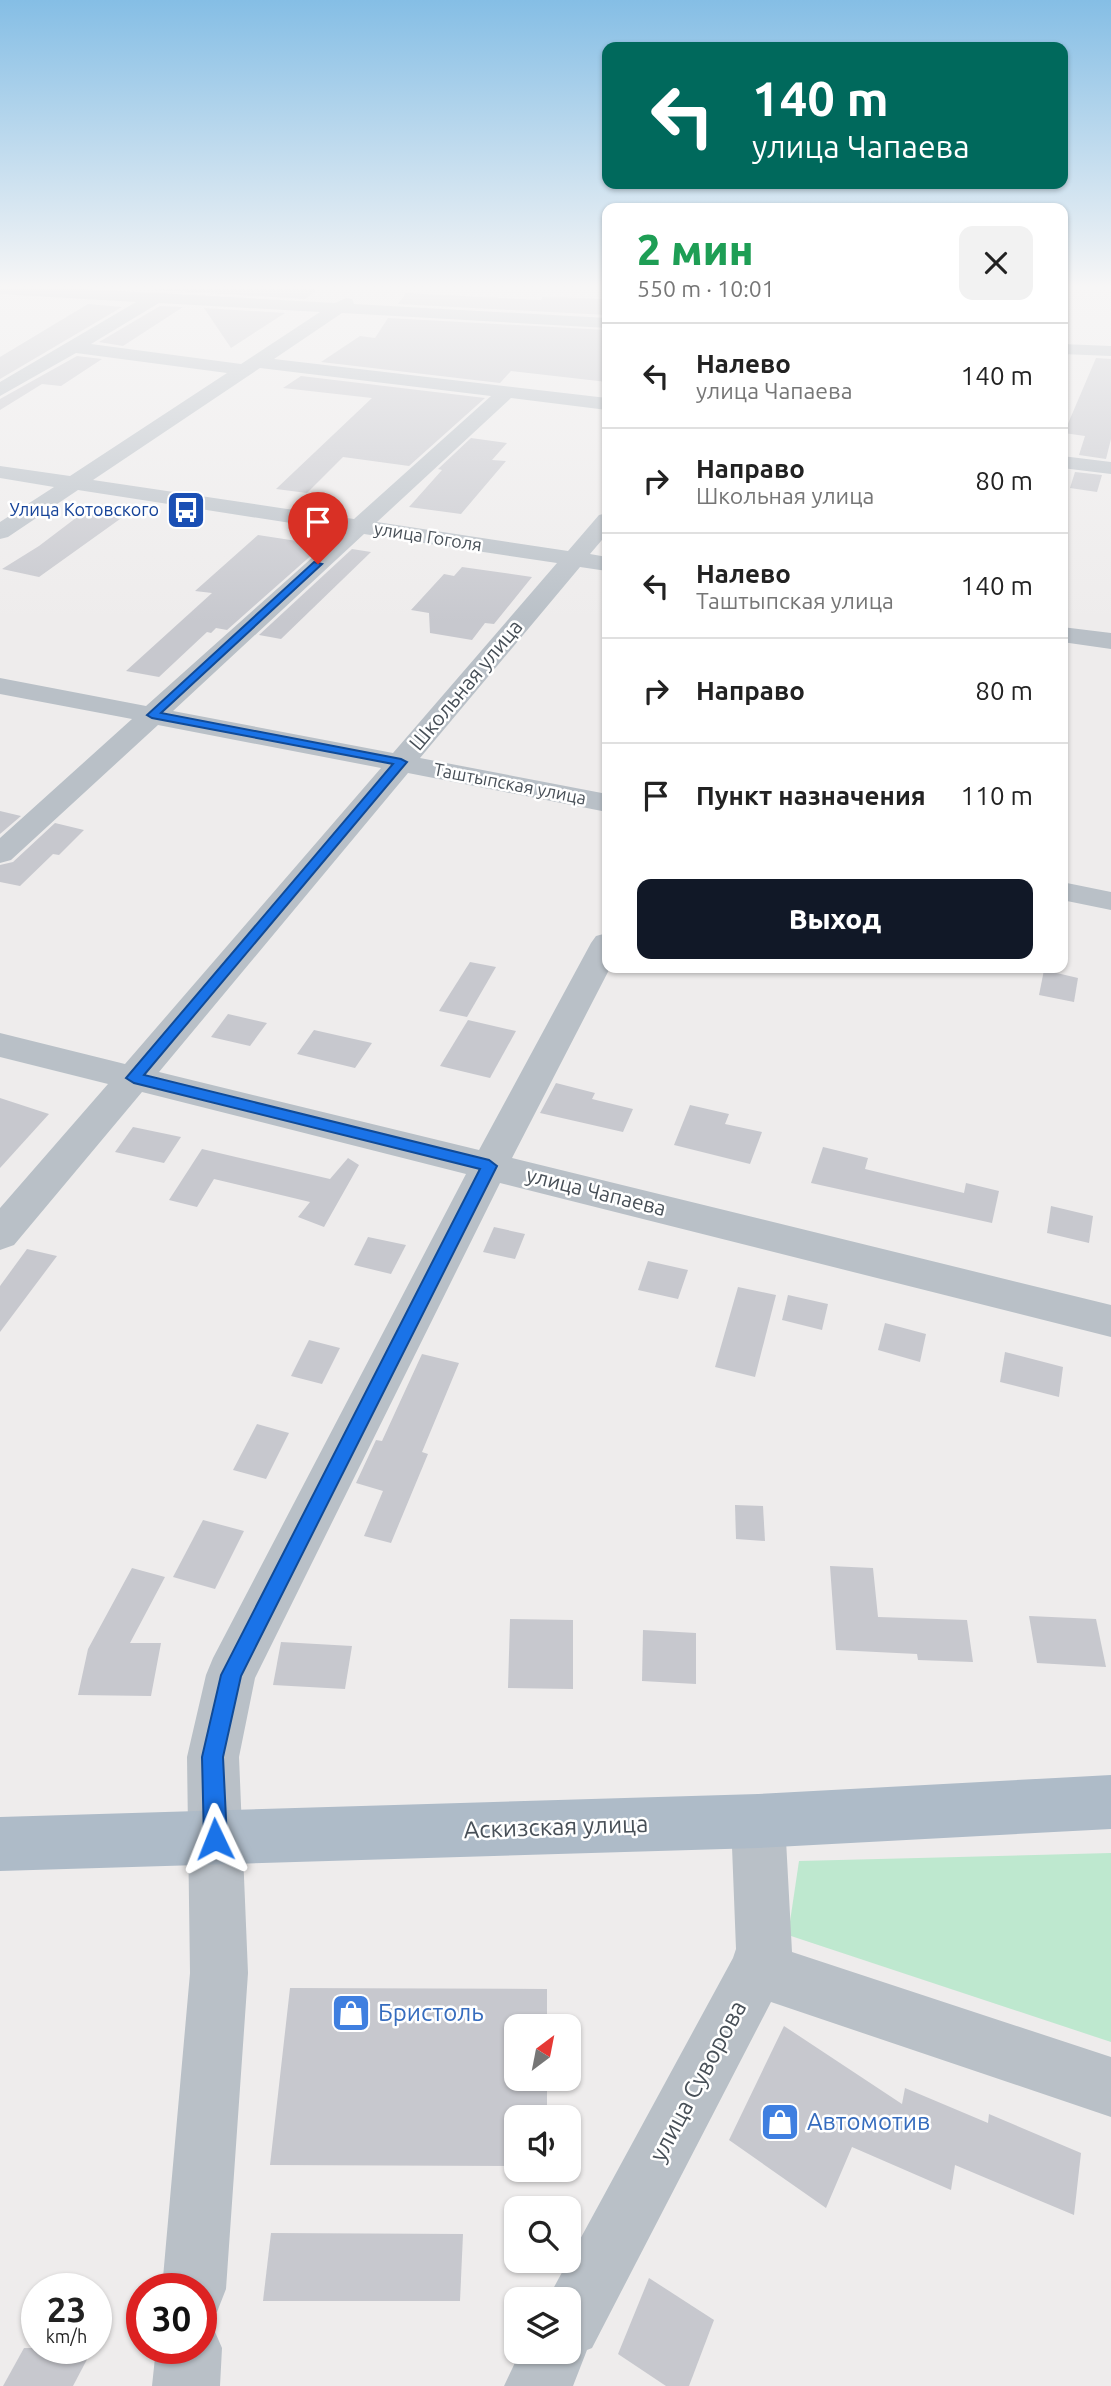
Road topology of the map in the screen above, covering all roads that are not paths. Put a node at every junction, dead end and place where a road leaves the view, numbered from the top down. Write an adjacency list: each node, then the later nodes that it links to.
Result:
1 (198, 400): 8 (street)
2 (498, 400): 10 (street)
3 (577, 400): 4 (street)
4 (602, 403)
5 (1068, 463): 6 (street)
6 (1111, 468)
7 (0, 472): 8 (street, улица Гоголя)
8 (72, 484): 10 (street, улица Гоголя); 11 (street)
9 (602, 526): 12 (street, Школьная улица)
10 (359, 527): 12 (street, улица Гоголя); 17 (street)
11 (0, 532)
12 (573, 559): 13 (street, улица Гоголя); 18 (street, Школьная улица)
13 (602, 563)
14 (1068, 635): 15 (street)
15 (1111, 641)
16 (0, 686): 17 (street, Таштыпская улица)
17 (152, 715): 18 (street, Таштыпская улица); 20 (street)
18 (401, 762): 19 (street, Таштыпская улица); 25 (street, Школьная улица)
19 (602, 802)
20 (0, 854)
21 (1068, 892): 22 (street)
22 (1111, 901)
23 (602, 952): 26 (street)
24 (0, 1045): 25 (street, улица Чапаева)
25 (134, 1078): 26 (street, улица Чапаева); 27 (street, Школьная улица)
26 (489, 1166): 28 (street, улица Чапаева); 31 (street)
27 (0, 1235)
28 (1111, 1321)
29 (1111, 1802): 30 (main road, Аскизская улица)
30 (758, 1821): 31 (main road, Аскизская улица); 33 (street, улица Суворова)
31 (215, 1839): 32 (main road, Аскизская улица); 35 (street)
32 (0, 1844)
33 (758, 1969): 34 (street); 36 (street, улица Суворова)
34 (1111, 2087)
35 (195, 2273)
36 (581, 2302)
37 (188, 2364): 39 (street)
38 (549, 2364): 40 (street)
39 (186, 2386)
40 (538, 2386)

